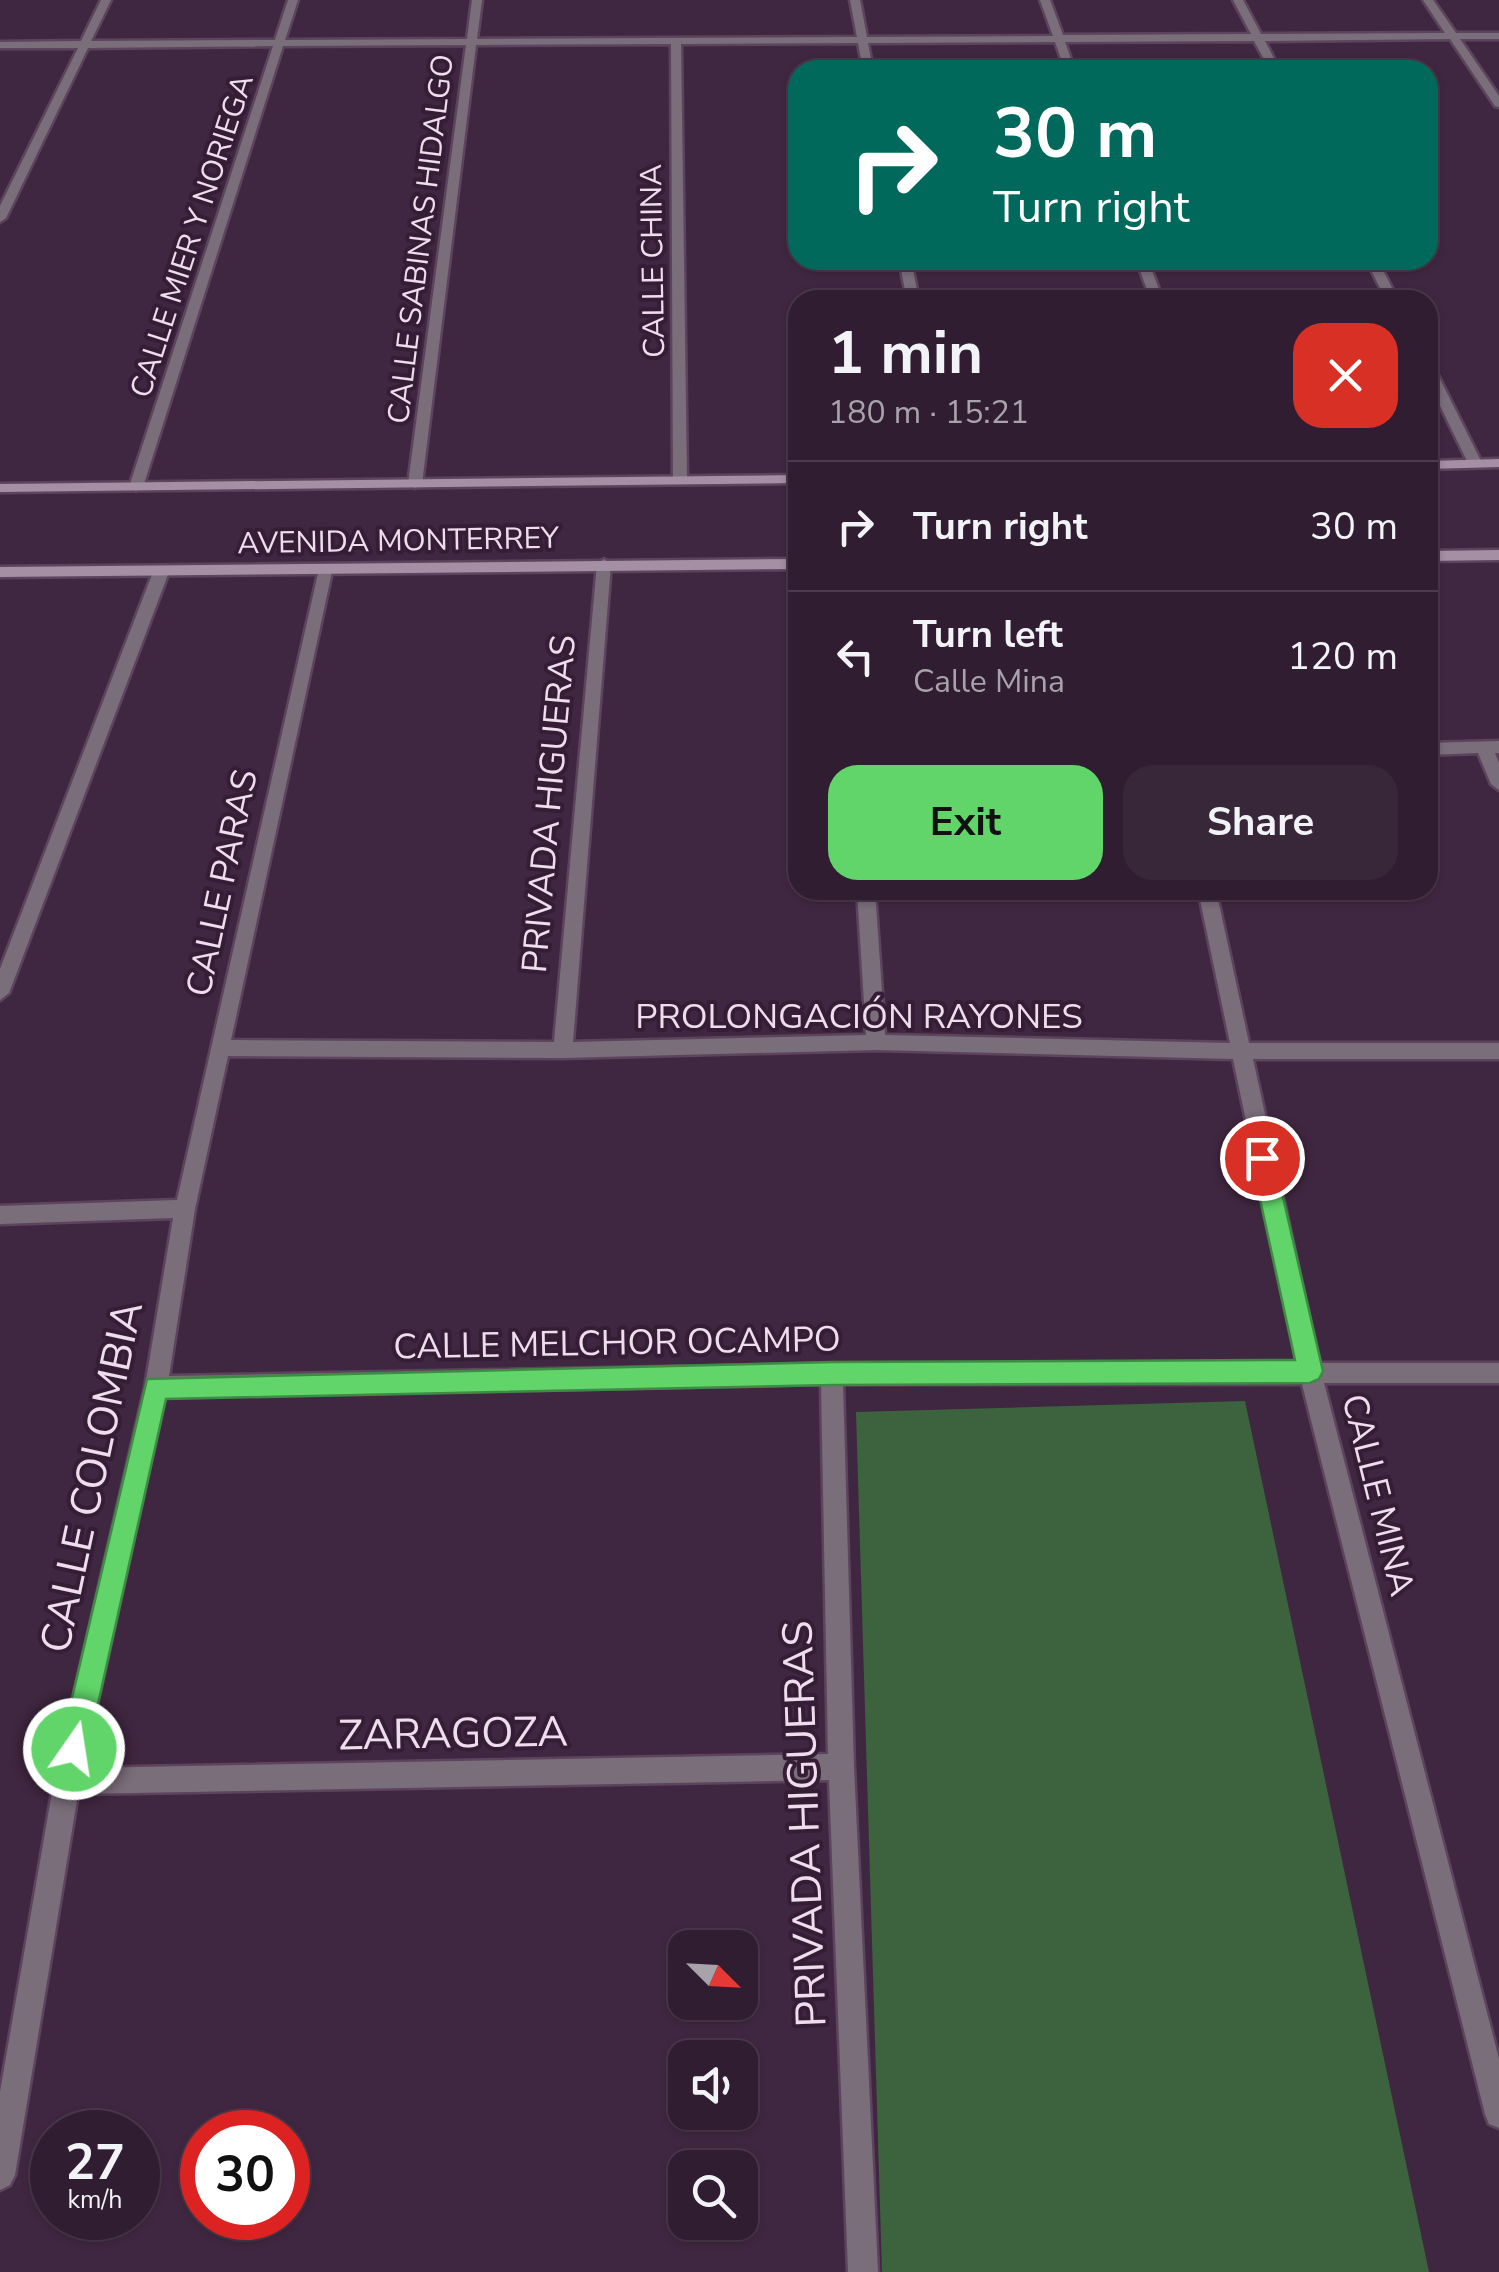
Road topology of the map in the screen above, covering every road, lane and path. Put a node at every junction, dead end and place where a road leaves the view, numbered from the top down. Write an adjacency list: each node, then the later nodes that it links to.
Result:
1 (106, 0): 16 (street)
2 (293, 0): 12 (street, CALLE MIER Y NORIEGA)
3 (477, 0): 13 (street, CALLE SABINAS HIDALGO)
4 (855, 0): 15 (street)
5 (1045, 0): 11 (street)
6 (1238, 0): 8 (street)
7 (1428, 0): 10 (street)
8 (1258, 36): 10 (street); 11 (street); 20 (street)
9 (1499, 36): 10 (street)
10 (1454, 37): 21 (street)
11 (1059, 40): 15 (street); 19 (street)
12 (281, 42): 13 (street); 16 (street); 30 (street, CALLE MIER Y NORIEGA)
13 (470, 42): 14 (street); 29 (street, CALLE SABINAS HIDALGO)
14 (676, 42): 15 (street); 27 (street, CALLE CHINA)
15 (862, 42): 18 (street)
16 (89, 44): 17 (street); 22 (street)
17 (0, 45)
18 (866, 60)
19 (1066, 60)
20 (1270, 60)
21 (1499, 104)
22 (0, 218)
23 (1438, 389): 26 (street)
24 (1499, 463): 26 (street)
25 (1438, 464): 26 (street)
26 (1476, 464)
27 (680, 479): 28 (street, AVENIDA MONTERREY); 29 (street, AVENIDA MONTERREY)
28 (788, 479)
29 (415, 484): 30 (street, AVENIDA MONTERREY)
30 (136, 486): 31 (street, AVENIDA MONTERREY)
31 (0, 488)
32 (1499, 555): 33 (street)
33 (1438, 556)
34 (604, 564): 35 (street, AVENIDA MONTERREY); 38 (street, AVENIDA MONTERREY); 47 (street, PRIVADA HIGUERAS)
35 (788, 564)
36 (0, 572): 37 (street, AVENIDA MONTERREY)
37 (161, 572): 38 (street, AVENIDA MONTERREY); 44 (street)
38 (324, 572): 46 (street, CALLE PARAS)
39 (1492, 747): 40 (street); 41 (street)
40 (1438, 749)
41 (1499, 784)
42 (867, 900): 45 (street)
43 (1209, 900): 49 (street, CALLE MINA)
44 (0, 993)
45 (876, 1042): 47 (street, PROLONGACIÓN RAYONES); 49 (street, PROLONGACIÓN RAYONES)
46 (218, 1048): 47 (street, PROLONGACIÓN RAYONES); 50 (street, CALLE PARAS)
47 (563, 1050)
48 (1499, 1050): 49 (street, PROLONGACIÓN RAYONES)
49 (1238, 1051): 52 (street, CALLE MINA)
50 (185, 1209): 51 (street); 55 (street, CALLE COLOMBIA)
51 (0, 1216)
52 (1310, 1371): 53 (street, CALLE MELCHOR OCAMPO); 54 (street, CALLE MELCHOR OCAMPO); 58 (street, CALLE MINA)
53 (1499, 1373)
54 (832, 1374): 55 (street, CALLE MELCHOR OCAMPO); 56 (street, PRIVADA HIGUERAS)
55 (156, 1388): 57 (street, CALLE COLOMBIA)
56 (840, 1767): 57 (street, ZARAGOZA); 60 (street, PRIVADA HIGUERAS)
57 (67, 1781): 59 (street, CALLE COLOMBIA)
58 (1499, 2114)
59 (0, 2176)
60 (863, 2272)

